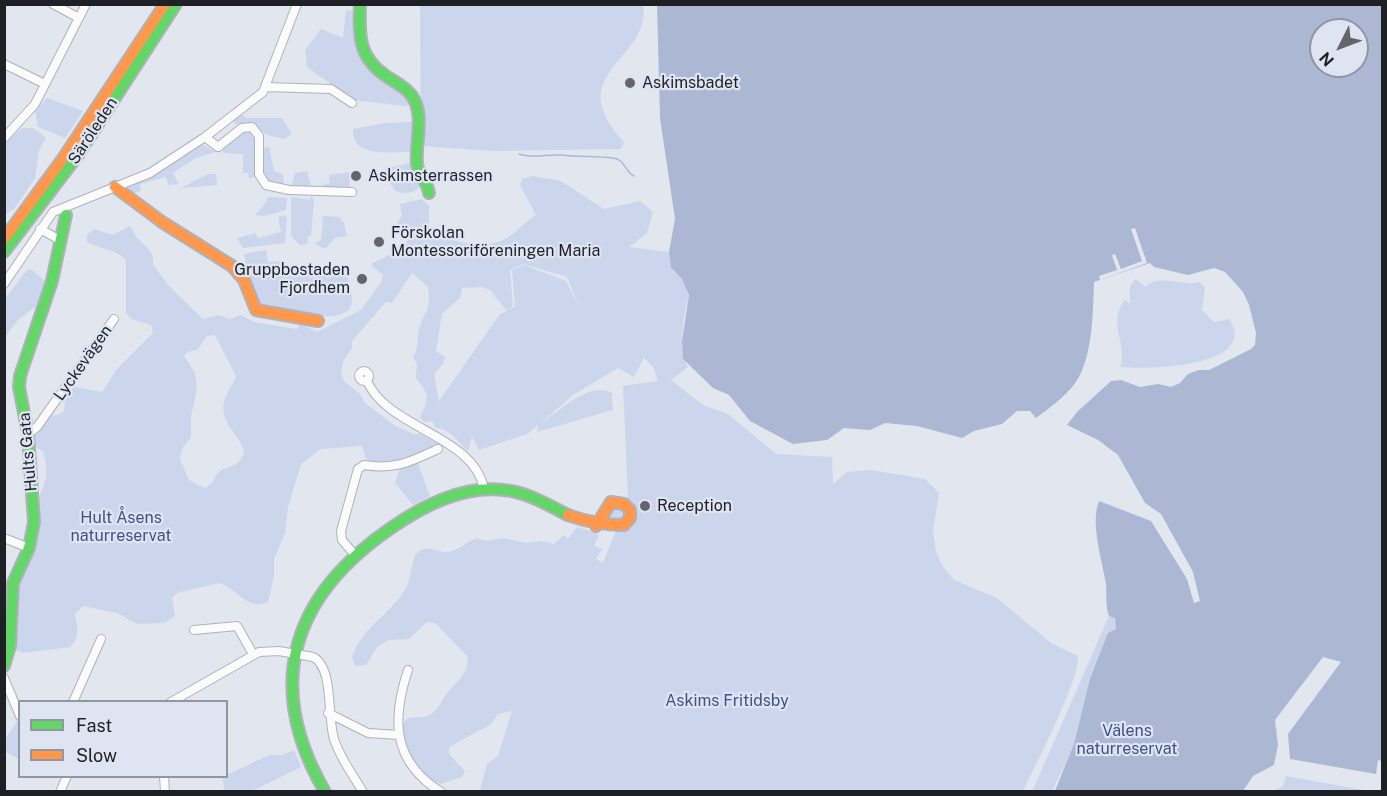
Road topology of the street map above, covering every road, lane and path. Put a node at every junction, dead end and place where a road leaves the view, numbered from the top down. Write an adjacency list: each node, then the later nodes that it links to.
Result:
1 (53, 4): 7 (street)
2 (86, 4): 7 (street)
3 (165, 4): 19 (street, Säröleden)
4 (176, 4): 21 (street, Säröleden)
5 (297, 4): 10 (street)
6 (360, 4): 16 (street)
7 (79, 18): 9 (street)
8 (4, 64): 9 (street)
9 (45, 84): 13 (street)
10 (266, 87): 11 (street); 12 (street)
11 (352, 103)
12 (205, 136): 14 (street); 15 (street)
13 (4, 138)
14 (115, 187): 17 (street); 24 (street)
15 (352, 192)
16 (429, 193)
17 (61, 212): 18 (street); 20 (street, Hults Gata)
18 (40, 229): 20 (street); 22 (street)
19 (4, 239)
20 (60, 240): 26 (street, Hults Gata)
21 (4, 252)
22 (4, 284)
23 (114, 319): 26 (street, Lyckevägen)
24 (318, 321)
25 (367, 381): 28 (street)
26 (28, 434): 31 (street, Hults Gata)
27 (438, 449): 32 (street)
28 (484, 489): 29 (street); 32 (street)
29 (596, 526)
30 (4, 538): 31 (street)
31 (29, 548): 37 (street, Hults Gata)
32 (354, 554): 35 (street)
33 (194, 630): 36 (street)
34 (101, 639): 40 (street)
35 (297, 653): 36 (street); 43 (street); 46 (street)
36 (253, 654): 41 (street)
37 (4, 666)
38 (408, 670): 44 (street)
39 (4, 678): 42 (street)
40 (74, 700)
41 (174, 700)
42 (18, 711)
43 (328, 713): 44 (street); 48 (street)
44 (399, 735): 49 (street)
45 (67, 778): 47 (street)
46 (321, 790)
47 (60, 792)
48 (363, 792)
49 (441, 792)

